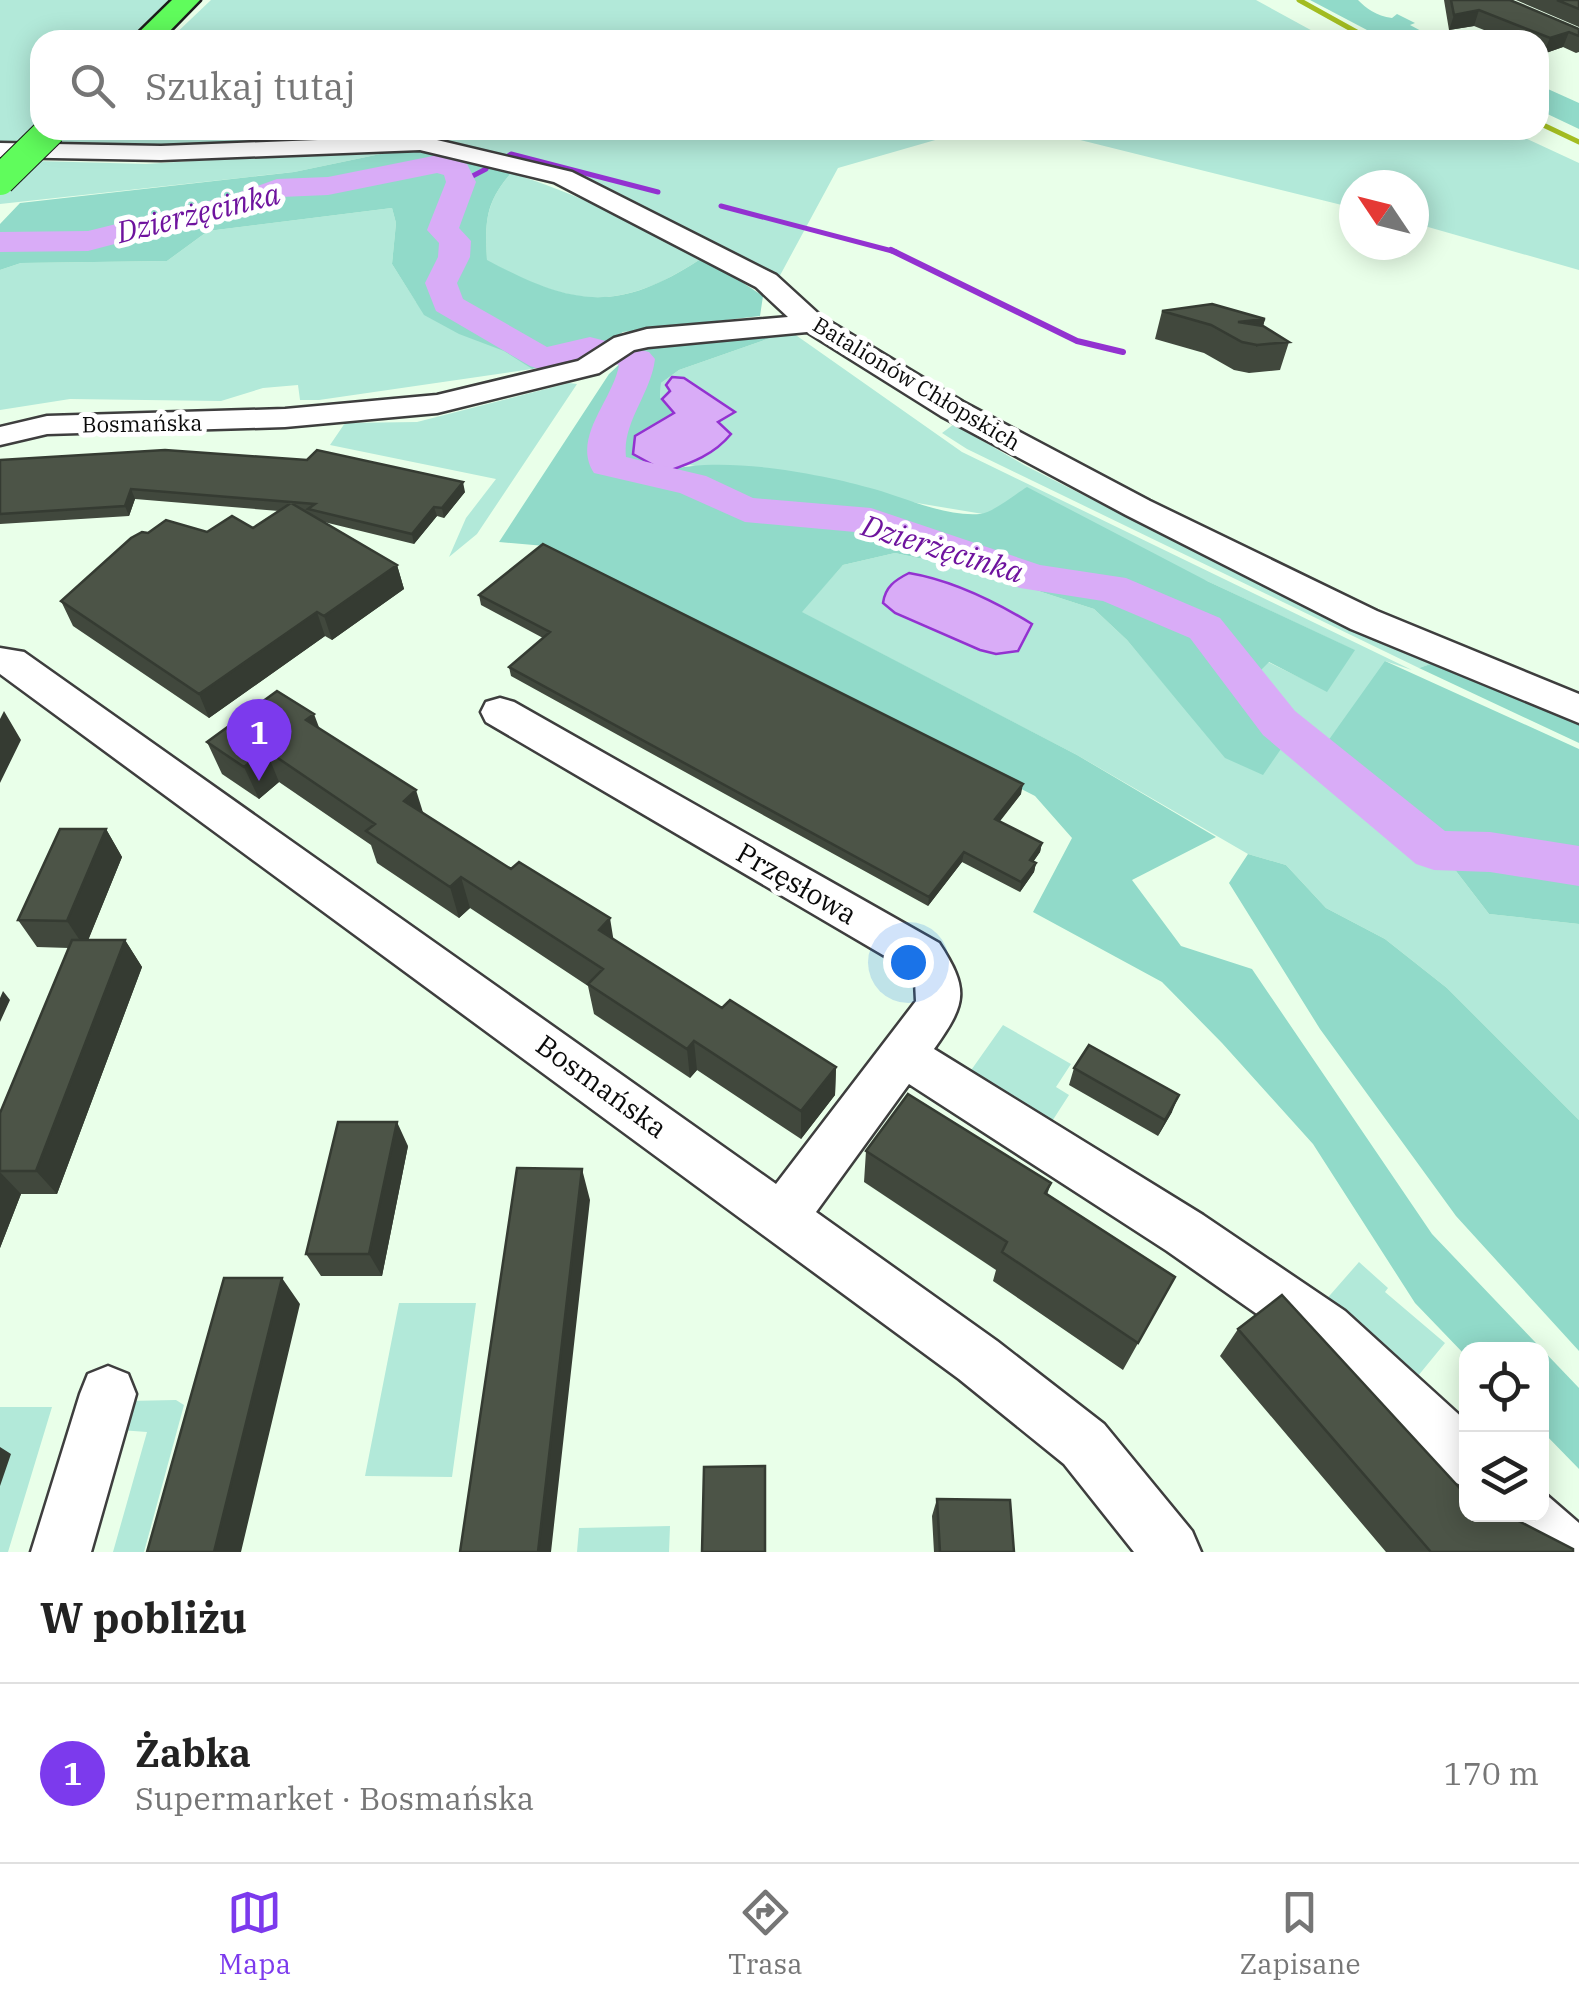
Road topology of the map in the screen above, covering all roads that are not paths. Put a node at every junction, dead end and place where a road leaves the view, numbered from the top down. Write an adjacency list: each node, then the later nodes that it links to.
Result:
1 (187, 0): 2 (main road)
2 (156, 30)
3 (42, 140): 5 (main road, bridge)
4 (0, 150): 6 (street, Batalionów Chłopskich)
5 (0, 180)
6 (812, 322): 7 (street, Bosmańska); 9 (street, Batalionów Chłopskich)
7 (0, 436)
8 (0, 661): 12 (street, Bosmańska)
9 (1579, 710)
10 (500, 712): 11 (street, Przęsłowa)
11 (904, 1055): 12 (street, Przęsłowa); 14 (street)
12 (782, 1217): 17 (street, Bosmańska)
13 (108, 1394): 16 (street)
14 (1459, 1453)
15 (1536, 1522): 18 (street)
16 (60, 1552)
17 (1170, 1552)
18 (1568, 1552)

